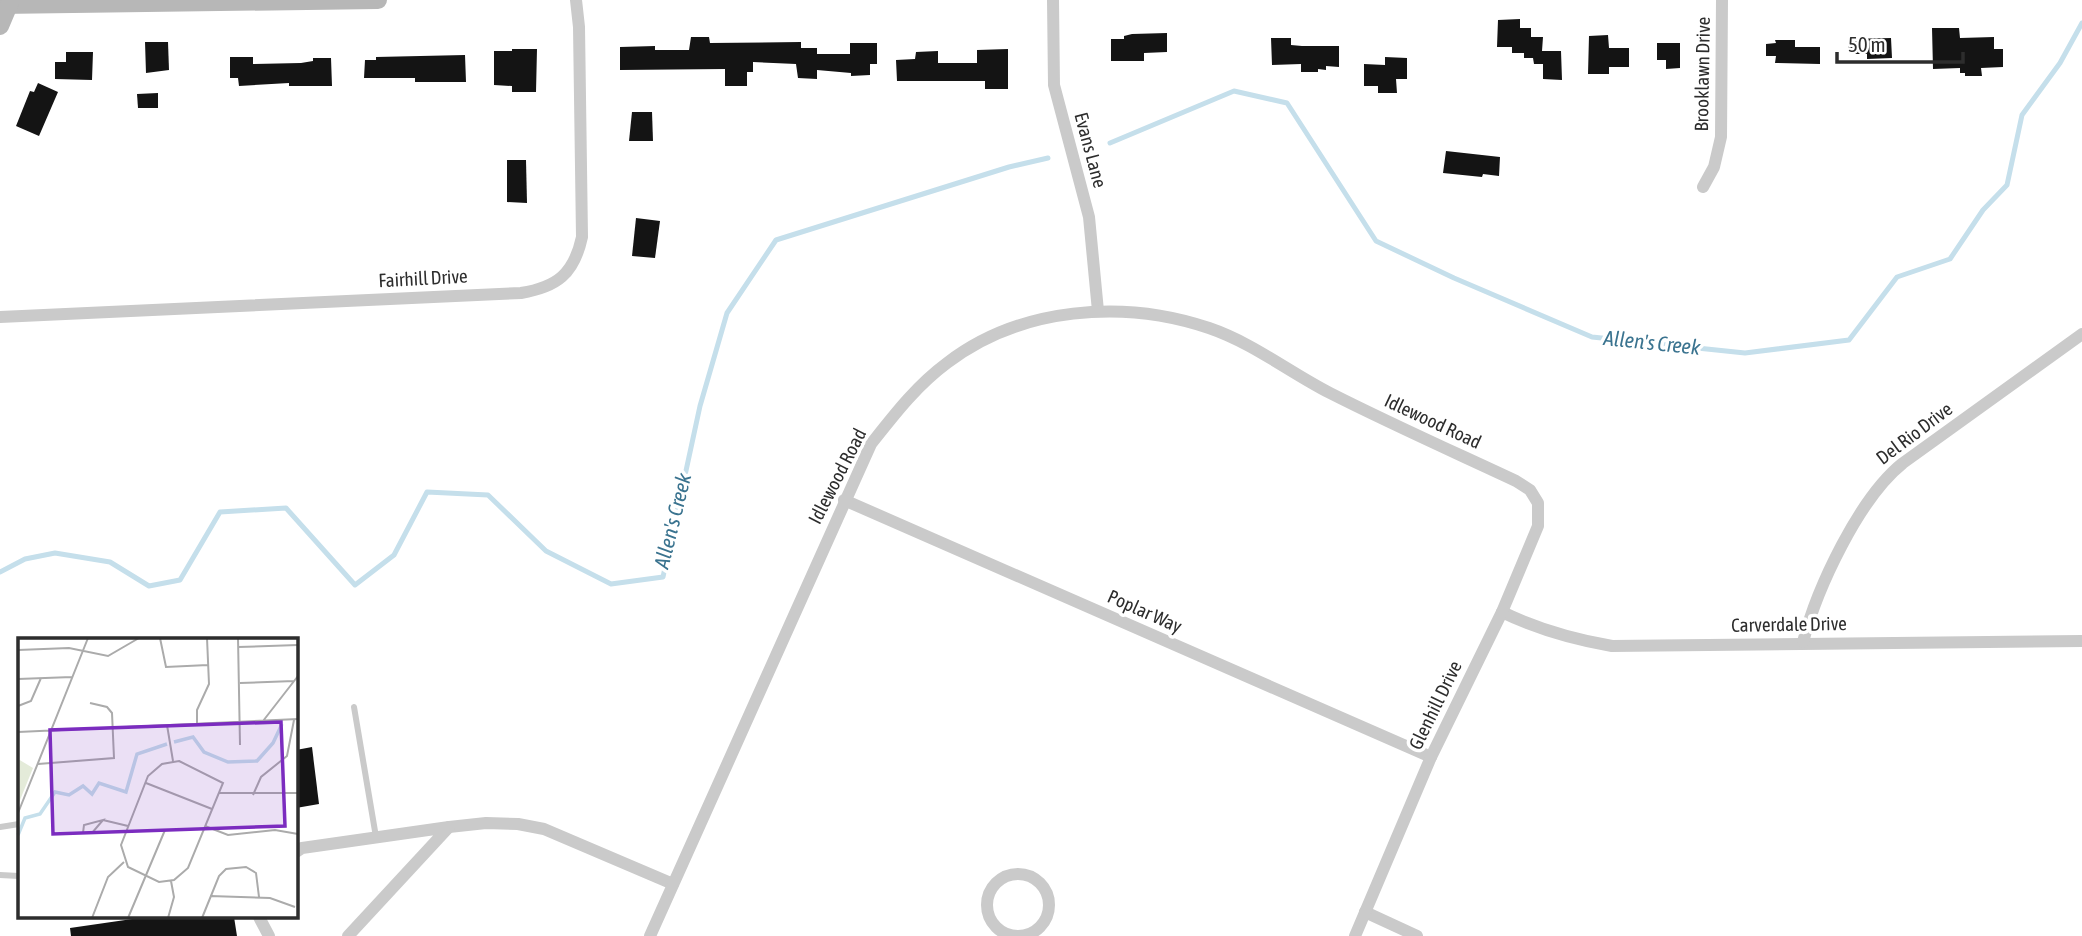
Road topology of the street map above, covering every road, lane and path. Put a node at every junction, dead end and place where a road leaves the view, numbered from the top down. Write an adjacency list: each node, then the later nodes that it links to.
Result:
1 (378, 0): 5 (street)
2 (576, 0): 9 (street, Fairhill Drive)
3 (1053, 0): 8 (street, Evans Lane)
4 (1722, 0): 7 (street, Brooklawn Drive)
5 (7, 4): 6 (street)
6 (0, 26)
7 (1703, 187)
8 (1098, 311): 11 (street, Idlewood Road); 12 (street, Idlewood Road)
9 (0, 317)
10 (2082, 334): 15 (street, Del Rio Drive)
11 (1530, 491): 13 (street, Glenhill Drive)
12 (844, 500): 17 (street, Poplar Way); 25 (street, Idlewood Road)
13 (1502, 612): 15 (street, Carverdale Drive); 17 (street, Glenhill Drive)
14 (2082, 641): 15 (street, Carverdale Drive)
15 (1803, 642)
16 (354, 707): 21 (lane)
17 (1431, 757): 26 (street, Glenhill Drive)
18 (18, 824): 19 (lane)
19 (0, 827)
20 (449, 827): 21 (street); 25 (street); 30 (street)
21 (376, 837): 22 (street)
22 (298, 851)
23 (0, 875): 24 (lane)
24 (18, 876)
25 (673, 884): 31 (street, Idlewood Road)
26 (1365, 912): 32 (street, Glenhill Drive); 33 (street)
27 (260, 918): 29 (street)
28 (1002, 934): 28 (street)
29 (269, 936)
30 (348, 936)
31 (650, 936)
32 (1354, 936)
33 (1417, 936)

